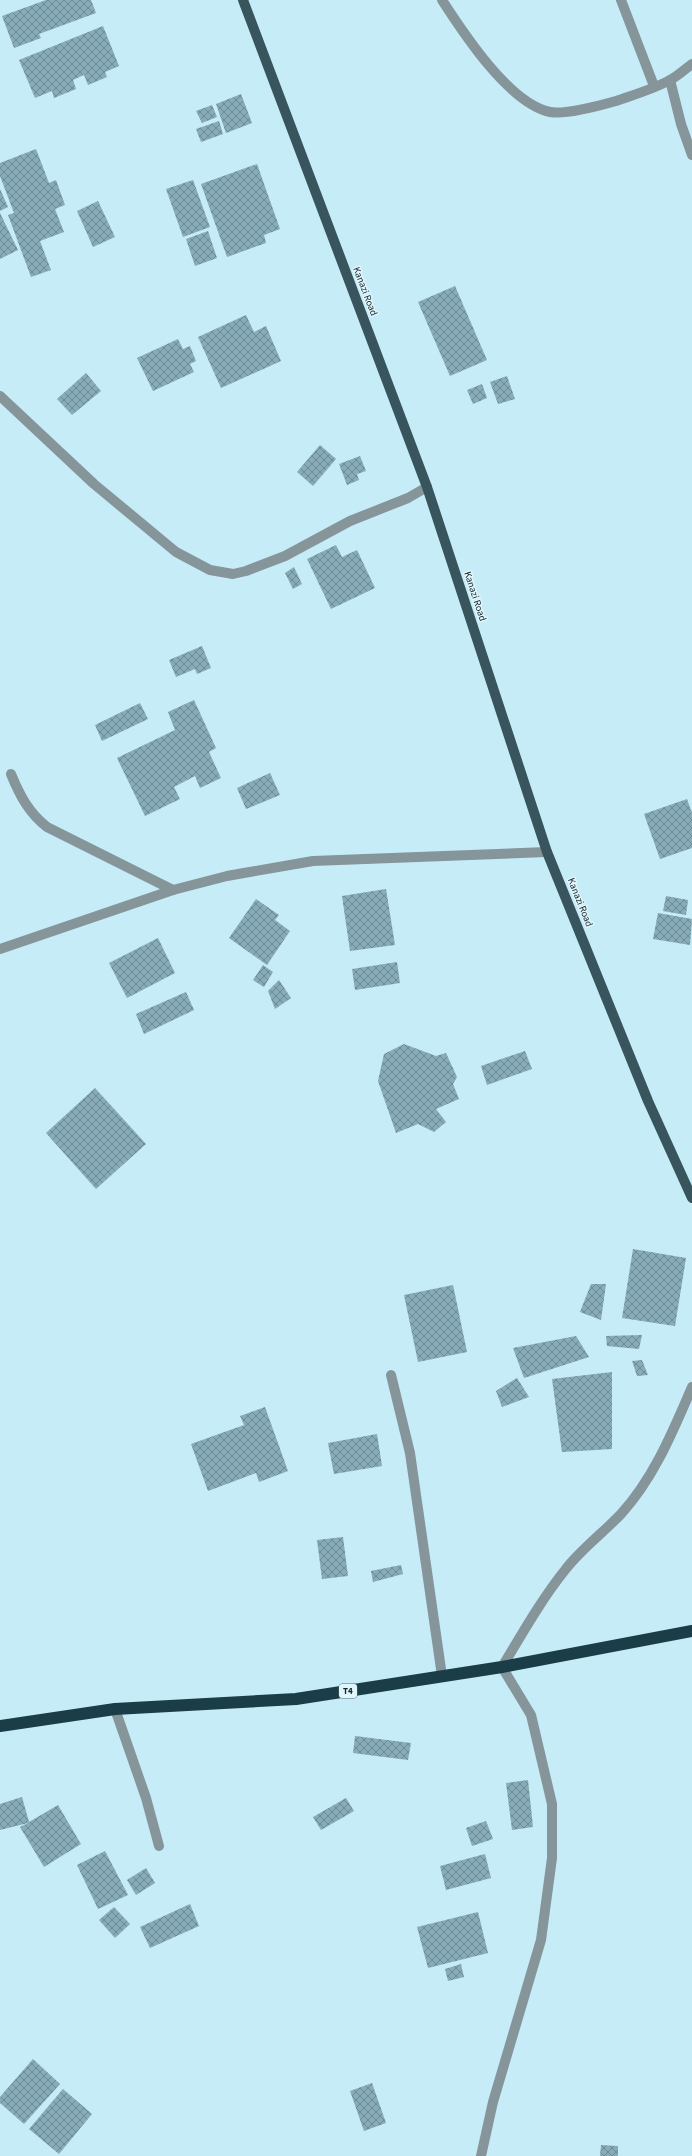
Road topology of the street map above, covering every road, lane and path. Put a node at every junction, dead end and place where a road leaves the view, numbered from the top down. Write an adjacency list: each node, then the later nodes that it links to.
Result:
1 (243, 0): 9 (main road, Kanazi Road)
2 (442, 0): 6 (street)
3 (621, 0): 6 (street)
4 (692, 64): 5 (street)
5 (670, 80): 6 (street); 7 (street)
6 (654, 86)
7 (692, 155)
8 (0, 396): 9 (street)
9 (427, 487): 11 (main road, Kanazi Road)
10 (11, 774): 12 (street)
11 (548, 852): 12 (street); 14 (main road, Kanazi Road)
12 (173, 890): 13 (street)
13 (0, 949)
14 (692, 1198)
15 (391, 1375): 19 (street)
16 (692, 1387): 18 (street)
17 (692, 1630): 18 (highway, T4)
18 (502, 1667): 19 (highway, T4); 23 (street)
19 (442, 1676): 20 (highway, T4)
20 (115, 1710): 21 (highway, T4); 22 (street)
21 (0, 1726)
22 (159, 1846)
23 (481, 2156)

